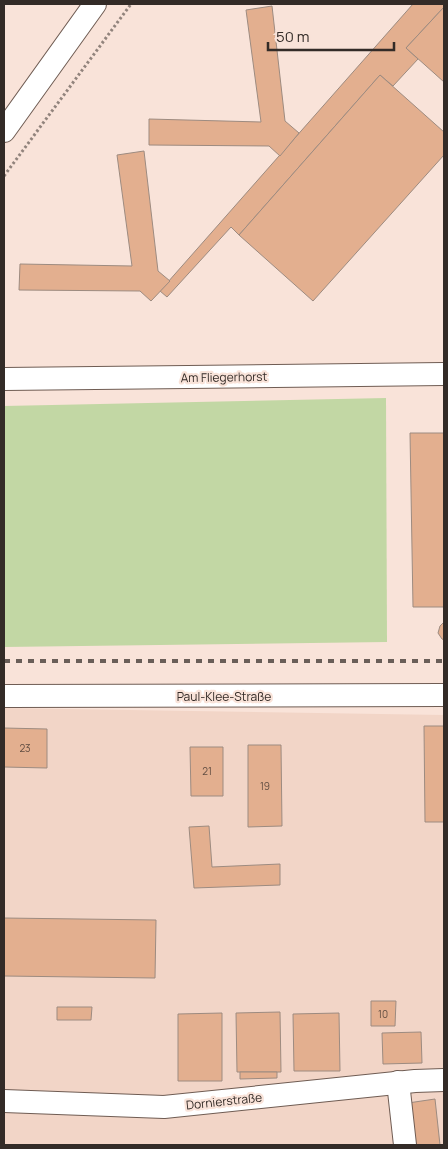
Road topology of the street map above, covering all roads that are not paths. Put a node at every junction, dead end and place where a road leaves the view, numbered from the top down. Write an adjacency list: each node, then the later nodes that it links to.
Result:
1 (95, 4): 2 (street)
2 (4, 131)
3 (444, 374): 4 (street, Am Fliegerhorst)
4 (4, 379)
5 (444, 695): 6 (street, Paul-Klee-Straße)
6 (4, 696)
7 (444, 1080): 8 (street, Dornierstraße)
8 (398, 1082): 9 (street, Dornierstraße); 10 (street)
9 (4, 1101)
10 (405, 1145)

